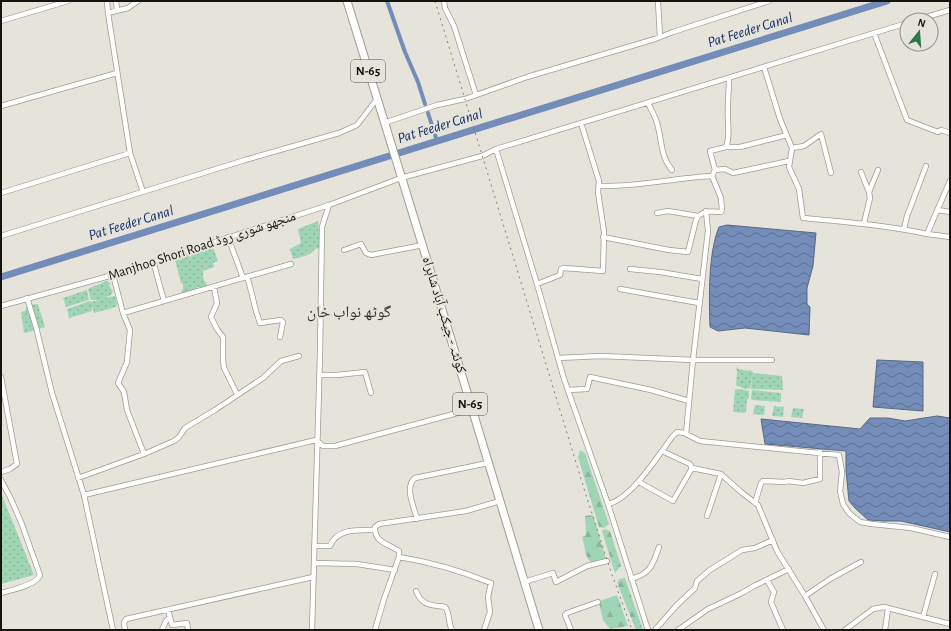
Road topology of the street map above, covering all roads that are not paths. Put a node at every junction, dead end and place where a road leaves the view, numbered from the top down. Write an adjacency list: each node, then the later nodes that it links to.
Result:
1 (68, 1): 15 (street)
2 (107, 1): 13 (street)
3 (116, 1): 11 (street)
4 (138, 1): 11 (street)
5 (347, 1): 23 (highway, کوئٹہ - جیکب آباد شاہراہ / N-65)
6 (444, 1): 22 (street)
7 (658, 1): 18 (street)
8 (751, 1): 10 (street)
9 (767, 1): 10 (street)
10 (751, 7): 18 (street)
11 (118, 10): 13 (street)
12 (950, 10): 14 (street)
13 (108, 13): 20 (street)
14 (939, 13)
15 (1, 21)
16 (899, 25): 17 (street, Manjhoo Shori Road منجھو شوری روڈ)
17 (874, 33): 19 (street, Manjhoo Shori Road منجھو شوری روڈ); 28 (street)
18 (660, 37): 22 (street)
19 (764, 67): 21 (street, Manjhoo Shori Road منجھو شوری روڈ); 29 (street)
20 (117, 73): 25 (street); 33 (street)
21 (729, 78): 24 (street, Manjhoo Shori Road منجھو شوری روڈ); 30 (street)
22 (476, 95): 26 (street)
23 (377, 99): 26 (highway, کوئٹہ - جیکب آباد شاہراہ / N-65); 45 (street)
24 (648, 103): 27 (street, Manjhoo Shori Road منجھو شوری روڈ); 36 (street)
25 (1, 106)
26 (384, 123): 42 (highway, کوئٹہ - جیکب آباد شاہراہ / N-65)
27 (581, 123): 32 (street, Manjhoo Shori Road منجھو شوری روڈ); 44 (street)
28 (950, 133)
29 (787, 135): 30 (street); 31 (street)
30 (726, 147): 37 (street)
31 (792, 148): 34 (street); 40 (street)
32 (496, 149): 42 (street, Manjhoo Shori Road منجھو شوری روڈ); 69 (street)
33 (130, 153): 45 (street); 47 (street)
34 (789, 161): 37 (street); 54 (street)
35 (926, 166): 55 (street)
36 (672, 170)
37 (715, 170): 41 (street)
38 (878, 170): 46 (street)
39 (861, 172): 46 (street)
40 (831, 173)
41 (712, 176): 44 (street); 50 (street)
42 (401, 178): 48 (street, Manjhoo Shori Road منجھو شوری روڈ); 61 (highway, کوئٹہ - جیکب آباد شاہراہ / N-65)
43 (950, 181): 49 (street)
44 (599, 186): 59 (street)
45 (143, 192): 57 (street)
46 (869, 192): 54 (street)
47 (1, 193)
48 (329, 205): 58 (street, Manjhoo Shori Road منجھو شوری روڈ); 82 (street)
49 (938, 210): 51 (street); 56 (street)
50 (706, 211): 53 (street); 68 (street)
51 (950, 212)
52 (657, 213): 53 (street)
53 (698, 216): 59 (street)
54 (864, 224): 55 (street)
55 (904, 229): 56 (street)
56 (927, 234): 60 (street)
57 (1, 236)
58 (228, 237): 63 (street, Manjhoo Shori Road منجھو شوری روڈ); 67 (street)
59 (603, 237): 69 (street)
60 (950, 237)
61 (423, 245): 62 (street); 88 (highway, کوئٹہ - جیکب آباد شاہراہ / N-65)
62 (344, 250)
63 (153, 261): 66 (street, Manjhoo Shori Road منجھو شوری روڈ); 73 (street)
64 (291, 264): 67 (street)
65 (630, 269): 68 (street)
66 (113, 275): 72 (street, Manjhoo Shori Road منجھو شوری روڈ); 76 (street)
67 (245, 278): 70 (street); 77 (street)
68 (702, 279): 74 (street)
69 (537, 284): 79 (street)
70 (214, 287): 73 (street); 86 (street)
71 (620, 289): 74 (street)
72 (27, 298): 75 (street, Manjhoo Shori Road منجھو شوری روڈ); 98 (street)
73 (164, 302): 76 (street)
74 (699, 303): 80 (street)
75 (1, 306)
76 (123, 313): 93 (street)
77 (280, 337)
78 (299, 356): 86 (street)
79 (558, 358): 80 (street); 84 (street)
80 (693, 360): 81 (street); 87 (street)
81 (772, 360)
82 (319, 375): 85 (street); 90 (street)
83 (1, 377): 96 (street)
84 (568, 390): 87 (street); 104 (street)
85 (371, 393)
86 (237, 394): 93 (street)
87 (689, 401): 89 (street)
88 (472, 409): 90 (street); 94 (highway, کوئٹہ - جیکب آباد شاہراہ / N-65)
89 (686, 434): 91 (street); 92 (street)
90 (316, 440): 101 (street); 110 (street)
91 (662, 451): 95 (street); 100 (street)
92 (820, 452): 103 (street); 108 (street)
93 (144, 454): 98 (street)
94 (488, 463): 102 (highway, کوئٹہ - جیکب آباد شاہراہ / N-65); 106 (street)
95 (692, 468): 97 (street); 100 (street)
96 (1, 472)
97 (722, 474): 103 (street); 105 (street)
98 (78, 478): 101 (street)
99 (1, 480): 124 (street)
100 (639, 482): 104 (street)
101 (84, 495): 132 (street)
102 (500, 501): 106 (street); 122 (highway, کوئٹہ - جیکب آباد شاہراہ / N-65)
103 (755, 503): 109 (street)
104 (608, 504): 120 (street)
105 (707, 516)
106 (417, 519): 107 (street)
107 (375, 530): 110 (street); 112 (street)
108 (950, 537)
109 (773, 540): 116 (street); 143 (street)
110 (314, 546): 115 (street)
111 (660, 547): 120 (street)
112 (399, 557): 117 (street); 139 (street)
113 (607, 561): 122 (street)
114 (860, 562): 125 (street)
115 (314, 563): 117 (street); 119 (street)
116 (788, 569): 121 (street); 125 (street)
117 (395, 570): 137 (street)
118 (935, 574): 130 (street)
119 (313, 577): 127 (street); 136 (street)
120 (631, 580): 142 (street)
121 (767, 580): 144 (street); 145 (street)
122 (524, 582): 140 (highway, کوئٹہ - جیکب آباد شاہراہ / N-65)
123 (416, 591): 138 (street)
124 (1, 593)
125 (806, 596): 146 (street)
126 (598, 602): 141 (street)
127 (168, 610): 129 (street); 133 (street)
128 (888, 610): 130 (street); 147 (street); 148 (street)
129 (170, 617): 134 (street); 135 (street)
130 (923, 617): 131 (street)
131 (950, 624)
132 (113, 630)
133 (125, 630)
134 (162, 630)
135 (188, 630)
136 (312, 630)
137 (375, 630)
138 (452, 630)
139 (484, 630)
140 (539, 630)
141 (571, 630)
142 (648, 630)
143 (655, 630)
144 (678, 630)
145 (783, 630)
146 (824, 630)
147 (845, 630)
148 (885, 630)

